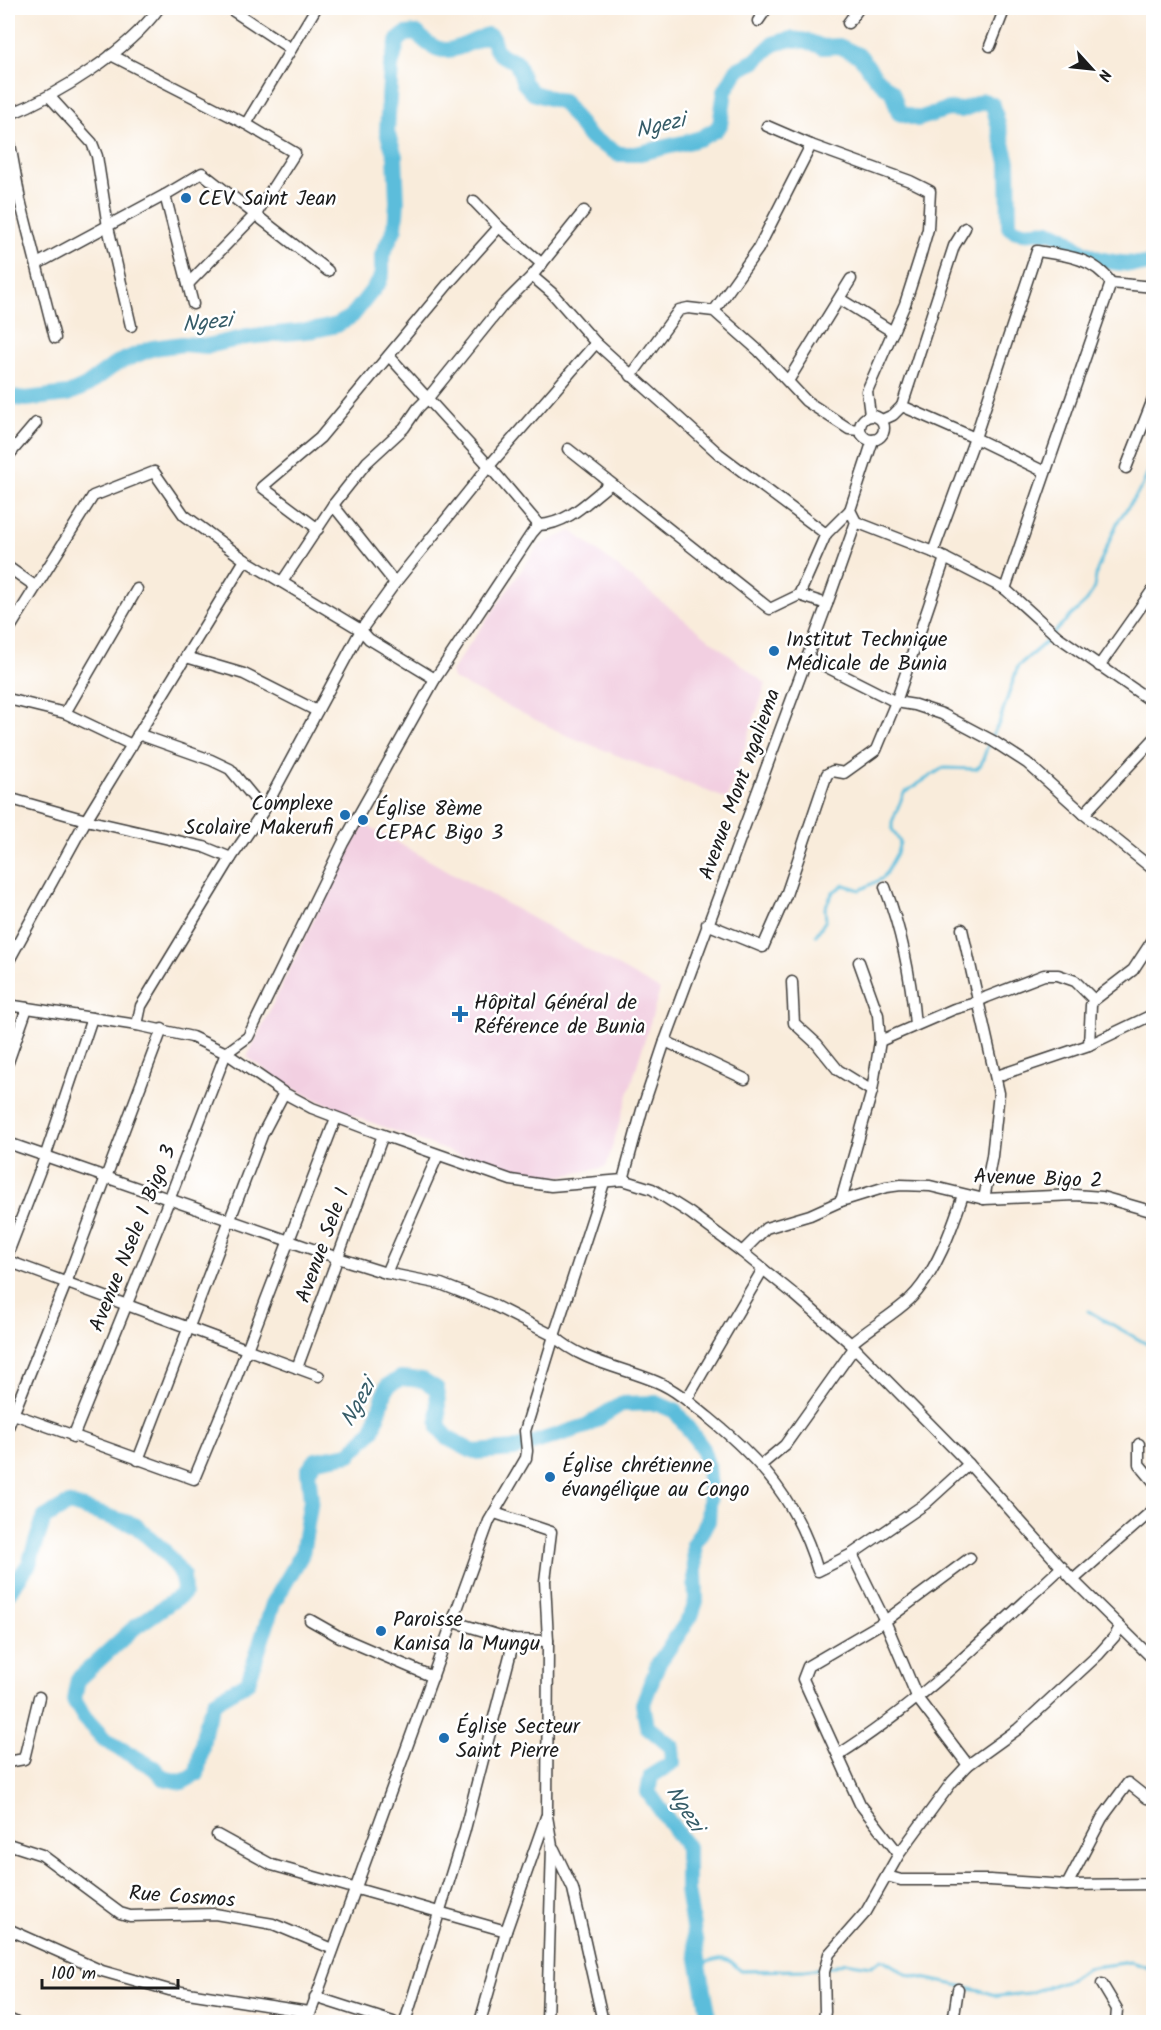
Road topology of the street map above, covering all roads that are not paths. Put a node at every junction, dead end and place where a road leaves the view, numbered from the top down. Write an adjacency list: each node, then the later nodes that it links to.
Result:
1 (159, 8): 11 (street)
2 (230, 8): 10 (street)
3 (316, 8): 10 (street)
4 (767, 8): 7 (street)
5 (859, 8): 8 (street)
6 (1005, 8): 9 (street)
7 (758, 21)
8 (849, 23)
9 (990, 46)
10 (291, 48): 14 (street)
11 (111, 55): 12 (street); 14 (street)
12 (49, 96): 13 (street); 24 (street)
13 (8, 116)
14 (246, 124): 23 (street)
15 (767, 126): 17 (street)
16 (8, 133): 19 (street)
17 (811, 145): 37 (street); 39 (street)
18 (165, 195): 23 (street); 24 (street); 33 (street)
19 (20, 200): 21 (street); 27 (street)
20 (474, 201): 25 (street)
21 (8, 202)
22 (585, 210): 28 (street)
23 (256, 214): 29 (street); 33 (street)
24 (108, 227): 27 (street); 38 (street)
25 (499, 227): 28 (street); 42 (street)
26 (965, 228): 47 (street)
27 (36, 264): 40 (street)
28 (542, 264): 30 (street)
29 (328, 271)
30 (532, 276): 41 (street); 46 (street)
31 (851, 279): 35 (street)
32 (1111, 283): 34 (street); 52 (street); 58 (street)
33 (188, 284): 36 (street)
34 (1154, 288)
35 (840, 299): 39 (street); 44 (street)
36 (193, 304)
37 (714, 311): 43 (street); 44 (street)
38 (131, 326)
39 (892, 332): 48 (street)
40 (56, 338)
41 (596, 343): 43 (street); 56 (street)
42 (389, 356): 46 (street); 64 (street)
43 (631, 376): 65 (street)
44 (788, 381): 51 (street)
45 (1154, 397): 57 (street)
46 (428, 398): 56 (street); 60 (street)
47 (902, 406): 49 (street); 52 (street)
48 (870, 415): 49 (street); 51 (street)
49 (882, 420): 53 (street)
50 (36, 423): 55 (street)
51 (860, 430): 53 (street)
52 (975, 438): 58 (street); 66 (street)
53 (873, 440): 61 (street)
54 (568, 449): 59 (street)
55 (8, 456)
56 (489, 466): 63 (street); 71 (street)
57 (1126, 468)
58 (1045, 472): 75 (street)
59 (609, 484): 63 (street); 76 (street)
60 (333, 505): 64 (street); 71 (street)
61 (850, 510): 62 (street); 65 (street)
62 (856, 522): 66 (street); 77 (street, Avenue Mont ngaliema)
63 (539, 525): 83 (street)
64 (318, 529): 70 (street)
65 (826, 534): 76 (street)
66 (933, 552): 67 (street)
67 (945, 558): 75 (street); 85 (street)
68 (245, 560): 70 (street); 72 (street); 80 (street)
69 (8, 567): 72 (street)
70 (282, 582): 78 (street)
71 (395, 583): 78 (street)
72 (35, 586): 79 (street)
73 (1154, 588): 82 (street)
74 (137, 589): 88 (street)
75 (1005, 589): 82 (street)
76 (799, 595): 77 (street)
77 (827, 604): 81 (street, Avenue Mont ngaliema)
78 (361, 630): 83 (street); 87 (street)
79 (8, 631)
80 (186, 657): 87 (street); 89 (street)
81 (807, 657): 85 (street); 99 (street, Avenue Mont ngaliema)
82 (1099, 666): 86 (street)
83 (435, 679): 117 (street)
84 (8, 699): 88 (street)
85 (896, 702): 94 (street); 99 (street)
86 (1154, 703)
87 (317, 711): 93 (street)
88 (64, 713): 91 (street)
89 (138, 735): 91 (street); 93 (street)
90 (1154, 739): 94 (street)
91 (132, 745): 95 (street)
92 (8, 798): 95 (street)
93 (264, 810): 96 (street)
94 (1084, 814): 97 (street)
95 (86, 820): 96 (street); 102 (street)
96 (231, 858): 111 (street)
97 (1153, 867)
98 (885, 887): 112 (street)
99 (707, 924): 114 (street, Avenue Mont ngaliema)
100 (962, 929): 106 (street)
101 (1154, 938): 105 (street)
102 (8, 962)
103 (859, 962): 115 (street)
104 (792, 982): 121 (street)
105 (1094, 1000): 106 (street); 116 (street)
106 (979, 1001): 112 (street); 119 (street)
107 (8, 1005): 108 (street)
108 (27, 1008): 110 (street); 118 (street)
109 (1154, 1014): 116 (street)
110 (92, 1018): 111 (street); 127 (street)
111 (137, 1025): 113 (street)
112 (915, 1025): 115 (street)
113 (162, 1029): 117 (street); 128 (street)
114 (665, 1041): 120 (street); 129 (street, Avenue Mont ngaliema)
115 (880, 1041): 121 (street)
116 (1089, 1045): 119 (street)
117 (226, 1053): 122 (street); 133 (street, Avenue Nsele I Bigo 3)
118 (8, 1062)
119 (997, 1076): 132 (street)
120 (745, 1079)
121 (872, 1091): 134 (street)
122 (284, 1093): 123 (street); 136 (street)
123 (336, 1118): 124 (street); 137 (street)
124 (383, 1135): 126 (street); 140 (street, Avenue Sele I)
125 (8, 1143): 127 (street)
126 (438, 1155): 130 (street); 143 (street)
127 (45, 1157): 128 (street); 139 (street)
128 (107, 1178): 133 (street); 144 (street)
129 (623, 1180): 130 (street); 138 (street)
130 (604, 1183): 147 (street)
131 (963, 1195): 132 (street, Avenue Bigo 2); 134 (street, Avenue Bigo 2); 148 (street)
132 (984, 1199): 135 (street, Avenue Bigo 2)
133 (169, 1200): 136 (street); 145 (street, Avenue Nsele I Bigo 3)
134 (841, 1202): 138 (street, Avenue Bigo 2)
135 (1154, 1212)
136 (230, 1220): 137 (street); 146 (street)
137 (289, 1242): 140 (street); 149 (street)
138 (742, 1252): 142 (street)
139 (8, 1253)
140 (338, 1258): 143 (street); 150 (street, Avenue Sele I)
141 (8, 1261): 144 (street)
142 (763, 1269): 148 (street); 152 (street)
143 (386, 1273): 147 (street)
144 (66, 1283): 145 (street); 153 (street)
145 (127, 1305): 146 (street); 155 (street, Avenue Nsele I Bigo 3)
146 (190, 1328): 149 (street); 157 (street)
147 (554, 1336): 152 (street); 162 (street)
148 (852, 1346): 158 (street); 159 (street)
149 (248, 1348): 150 (street); 157 (street)
150 (297, 1368): 151 (street)
151 (319, 1376)
152 (687, 1399): 159 (street)
153 (10, 1413): 154 (street); 155 (street)
154 (8, 1427)
155 (73, 1437): 157 (street)
156 (1139, 1444): 160 (street)
157 (138, 1461)
158 (969, 1464): 163 (street); 165 (street)
159 (761, 1465): 163 (street)
160 (1154, 1482)
161 (1154, 1509): 166 (street)
162 (495, 1513): 169 (street); 172 (street)
163 (852, 1554): 168 (street)
164 (970, 1558): 168 (street)
165 (1062, 1567): 166 (street); 176 (street)
166 (1074, 1580): 170 (street)
167 (310, 1620): 174 (street)
168 (885, 1621): 176 (street); 177 (street)
169 (454, 1622): 171 (street); 174 (street)
170 (1120, 1627): 173 (street); 179 (street)
171 (514, 1640): 172 (street); 190 (street)
172 (548, 1641): 181 (street)
173 (1154, 1660)
174 (434, 1677): 189 (street)
175 (39, 1697): 178 (street)
176 (918, 1699): 177 (street); 179 (street)
177 (838, 1755): 185 (street)
178 (8, 1762)
179 (968, 1765): 185 (street)
180 (1154, 1792): 188 (street)
181 (547, 1816): 184 (street); 192 (street)
182 (216, 1835): 189 (street)
183 (8, 1844): 193 (street, Rue Cosmos)
184 (552, 1846): 203 (street); 204 (street)
185 (899, 1854): 186 (street)
186 (887, 1876): 188 (street); 205 (street)
187 (1154, 1884): 188 (street)
188 (1067, 1886)
189 (356, 1887): 190 (street); 193 (street)
190 (439, 1913): 192 (street); 201 (street)
191 (8, 1929): 197 (street)
192 (506, 1931): 202 (street)
193 (333, 1949): 196 (street)
194 (1102, 1984): 207 (street)
195 (958, 1989): 206 (street)
196 (315, 1997): 197 (street); 200 (street)
197 (308, 2017)
198 (8, 2019): 199 (street)
199 (15, 2022)
200 (393, 2022)
201 (405, 2022)
202 (480, 2022)
203 (547, 2022)
204 (603, 2022)
205 (823, 2022)
206 (953, 2022)
207 (1116, 2022)

